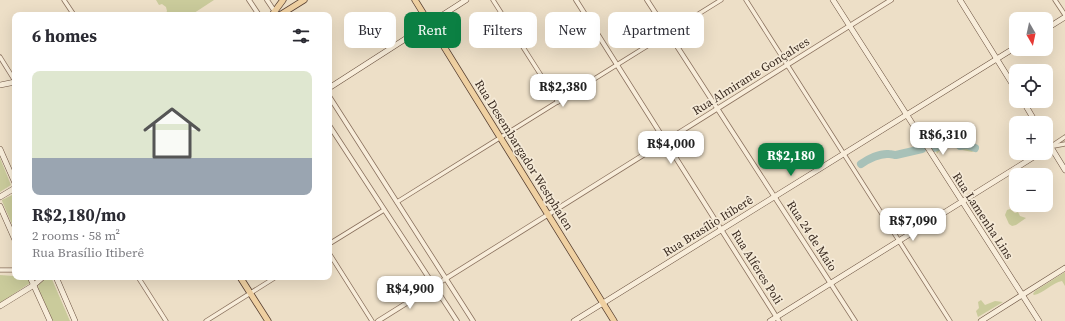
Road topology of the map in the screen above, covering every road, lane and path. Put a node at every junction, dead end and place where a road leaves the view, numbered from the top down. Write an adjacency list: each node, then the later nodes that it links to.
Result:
1 (64, 0): 17 (street)
2 (249, 0): 18 (street)
3 (267, 0): 19 (street)
4 (283, 0): 20 (main road)
5 (304, 0): 21 (main road)
6 (415, 0): 22 (main road, Rua Desembargador Westphalen)
7 (466, 0): 23 (main road)
8 (493, 0): 44 (street)
9 (576, 0): 36 (street, Rua Alferes Poli)
10 (647, 0): 24 (street, Rua 24 de Maio)
11 (721, 0): 25 (street)
12 (746, 0): 37 (street)
13 (833, 0): 28 (main road, Rua Lamenha Lins)
14 (891, 0): 28 (street, Rua Almirante Gonçalves)
15 (960, 0): 35 (main road)
16 (1055, 0): 26 (street)
17 (72, 12)
18 (256, 12)
19 (274, 12)
20 (276, 12)
21 (285, 12)
22 (422, 12)
23 (448, 12)
24 (655, 12)
25 (702, 12)
26 (1065, 16): 27 (main road)
27 (1053, 24)
28 (849, 26): 37 (street, Rua Almirante Gonçalves); 46 (main road, Rua Lamenha Lins)
29 (404, 40): 42 (main road)
30 (444, 48): 49 (main road, Rua Desembargador Westphalen)
31 (644, 48): 36 (street)
32 (678, 48): 45 (street, Rua 24 de Maio)
33 (1009, 51): 35 (main road, Rua Brasílio Itiberê)
34 (0, 57): 38 (street)
35 (997, 59): 39 (main road); 46 (main road, Rua Brasílio Itiberê)
36 (617, 65): 44 (street); 50 (street, Rua Alferes Poli)
37 (787, 65): 45 (street, Rua Almirante Gonçalves); 55 (street)
38 (12, 76)
39 (1009, 79)
40 (12, 82): 41 (main road)
41 (0, 85)
42 (332, 86)
43 (332, 101): 63 (street)
44 (558, 102): 49 (street)
45 (717, 108): 50 (street, Rua Almirante Gonçalves); 62 (street, Rua 24 de Maio)
46 (907, 115): 55 (main road, Rua Brasílio Itiberê); 64 (main road, Rua Lamenha Lins)
47 (332, 130): 66 (street)
48 (1065, 137): 52 (street)
49 (500, 138): 63 (street); 67 (main road, Rua Desembargador Westphalen)
50 (665, 141): 67 (street, Rua Almirante Gonçalves); 68 (street, Rua Alferes Poli)
51 (1065, 144): 53 (street)
52 (1053, 145)
53 (1053, 147)
54 (0, 149): 59 (main road)
55 (844, 154): 62 (main road, Rua Brasílio Itiberê); 70 (street)
56 (1053, 154): 58 (main road)
57 (1029, 160): 64 (main road)
58 (1065, 170)
59 (12, 176)
60 (12, 190): 61 (main road)
61 (0, 197)
62 (775, 197): 68 (main road, Rua Brasílio Itiberê); 83 (street, Rua 24 de Maio)
63 (397, 202): 76 (street)
64 (962, 202): 70 (main road); 87 (main road, Rua Lamenha Lins)
65 (0, 206): 69 (main road)
66 (384, 210): 71 (street); 85 (street)
67 (548, 214): 76 (street, Rua Almirante Gonçalves); 88 (main road, Rua Desembargador Westphalen)
68 (722, 230): 88 (main road, Rua Brasílio Itiberê); 90 (street, Rua Alferes Poli)
69 (12, 233)
70 (899, 241): 83 (main road); 104 (street)
71 (332, 242)
72 (332, 258): 96 (street)
73 (1065, 268): 87 (main road)
74 (0, 270): 75 (street)
75 (12, 270)
76 (446, 278): 85 (street, Rua Almirante Gonçalves); 99 (street)
77 (32, 280): 84 (main road)
78 (40, 280): 84 (main road)
79 (57, 280): 92 (main road)
80 (140, 280): 93 (street)
81 (242, 280): 86 (main road)
82 (271, 280): 86 (street)
83 (831, 283): 90 (main road); 103 (street, Rua 24 de Maio)
84 (34, 285): 89 (main road); 91 (main road)
85 (433, 286): 97 (street, Rua Almirante Gonçalves); 98 (street)
86 (250, 293): 94 (street); 95 (main road)
87 (1022, 295): 105 (main road); 106 (main road, Rua Lamenha Lins)
88 (603, 303): 100 (main road, Rua Brasílio Itiberê); 101 (main road, Rua Desembargador Westphalen)
89 (0, 306)
90 (778, 319): 102 (main road)
91 (50, 321)
92 (75, 321)
93 (166, 321)
94 (206, 321)
95 (268, 321)
96 (372, 321)
97 (378, 321)
98 (457, 321)
99 (473, 321)
100 (574, 321)
101 (614, 321)
102 (770, 321)
103 (855, 321)
104 (950, 321)
105 (981, 321)
106 (1039, 321)

